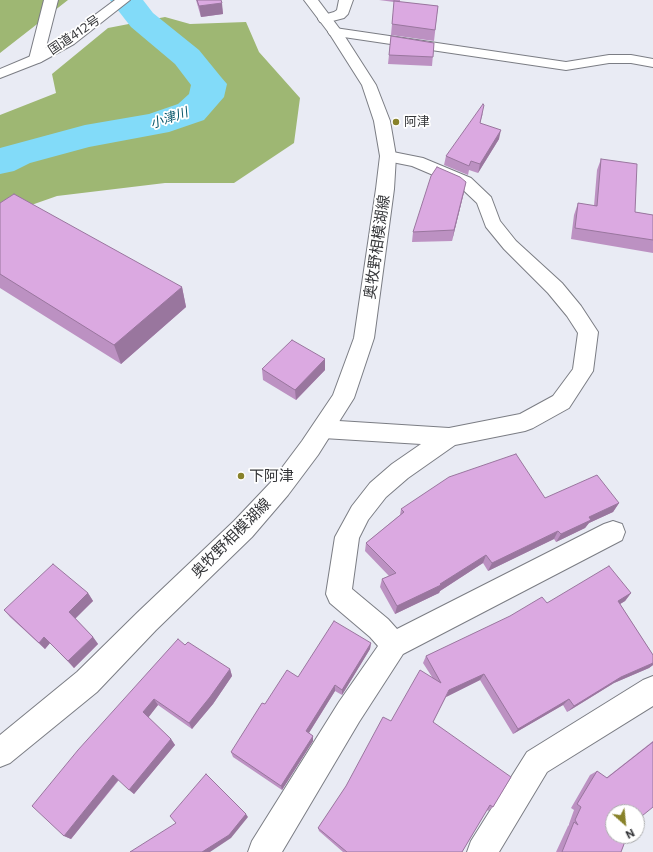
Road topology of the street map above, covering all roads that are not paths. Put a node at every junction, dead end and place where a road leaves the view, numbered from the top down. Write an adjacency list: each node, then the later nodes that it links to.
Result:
1 (51, 0): 6 (main road)
2 (123, 0): 6 (main road, 国道412号)
3 (311, 0): 5 (main road, 奥牧野相模湖線)
4 (346, 0): 5 (main road)
5 (330, 26): 7 (main road); 9 (main road, 奥牧野相模湖線)
6 (36, 59): 8 (main road, 国道412号)
7 (653, 63)
8 (0, 74)
9 (388, 156): 10 (main road, 奥牧野相模湖線); 11 (main road)
10 (323, 430): 11 (main road); 15 (main road, 奥牧野相模湖線)
11 (449, 437): 13 (main road)
12 (613, 532): 13 (main road)
13 (394, 645): 16 (main road)
14 (653, 690): 17 (main road)
15 (0, 753)
16 (273, 848)
17 (482, 852)

